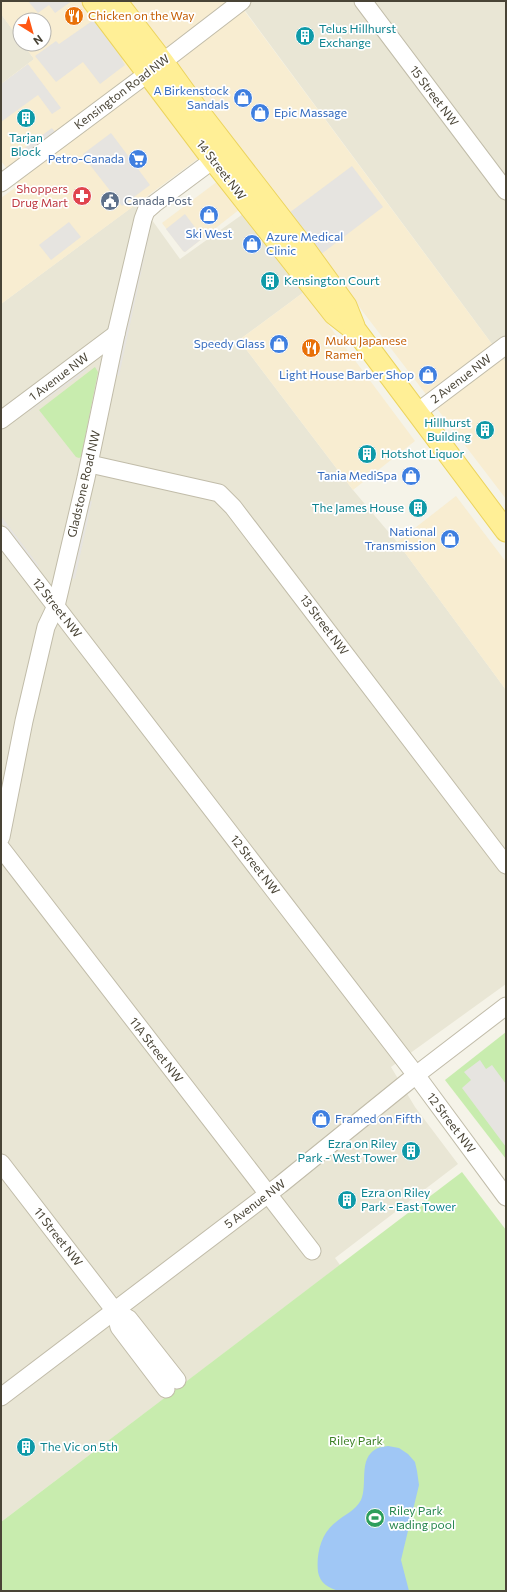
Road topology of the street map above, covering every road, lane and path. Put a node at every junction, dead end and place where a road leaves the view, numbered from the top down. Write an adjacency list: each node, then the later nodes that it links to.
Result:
1 (93, 1): 5 (main road, 14 Street NW)
2 (116, 1): 5 (main road, 14 Street NW)
3 (242, 1): 5 (street, Kensington Road NW)
4 (363, 1): 8 (street, 15 Street NW)
5 (155, 68): 6 (main road, 14 Street NW); 7 (street, Kensington Road NW); 9 (main road, 14 Street NW)
6 (213, 160): 9 (main road, 14 Street NW); 10 (street, Gladstone Road NW)
7 (2, 180)
8 (506, 191)
9 (357, 332): 12 (main road, 14 Street NW)
10 (116, 334): 13 (street, 1 Avenue NW); 14 (street, Gladstone Road NW)
11 (506, 345): 12 (street, 2 Avenue NW)
12 (416, 413): 15 (main road, 14 Street NW)
13 (1, 420)
14 (90, 464): 17 (street, Gladstone Road NW); 20 (street, 13 Street NW)
15 (506, 531)
16 (1, 535): 17 (street, 12 Street NW)
17 (56, 606): 18 (street, Gladstone Road NW); 22 (street, 12 Street NW)
18 (1, 837)
19 (1, 848): 24 (street, 11A Street NW)
20 (506, 865)
21 (506, 1006): 22 (street, 5 Avenue NW)
22 (416, 1075): 24 (street, 5 Avenue NW); 25 (street, 12 Street NW)
23 (1, 1163): 27 (street, 11 Street NW)
24 (268, 1194): 26 (street, 11A Street NW); 27 (street, 5 Avenue NW)
25 (506, 1196)
26 (312, 1251)
27 (115, 1311): 28 (street, 11 Street NW); 29 (street, 5 Avenue NW)
28 (171, 1385)
29 (1, 1398)

